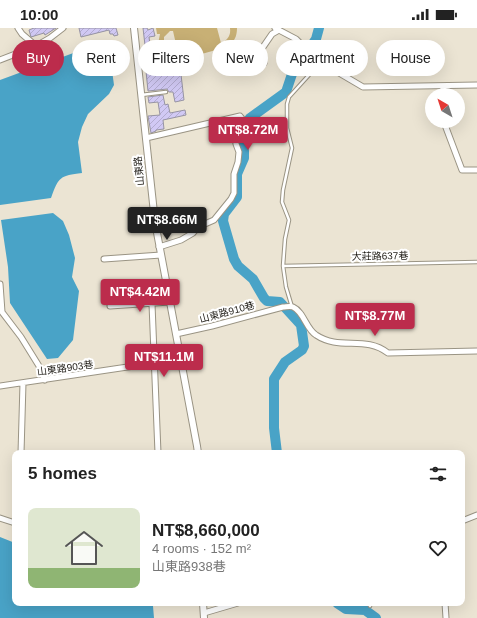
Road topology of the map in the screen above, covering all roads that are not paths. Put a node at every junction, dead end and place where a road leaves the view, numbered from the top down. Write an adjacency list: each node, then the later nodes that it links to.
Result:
1 (18, 28): 5 (street)
2 (134, 28): 16 (street, 山東路)
3 (59, 29): 6 (street)
4 (277, 29): 7 (street); 8 (street)
5 (29, 40)
6 (46, 40)
7 (268, 40)
8 (297, 40)
9 (12, 55): 10 (street)
10 (0, 60)
11 (307, 76): 24 (lane)
12 (344, 76): 14 (street)
13 (477, 85): 14 (street)
14 (443, 86)
15 (166, 92): 16 (lane)
16 (141, 95): 18 (street, 山東路)
17 (446, 128): 19 (street)
18 (146, 138): 20 (street, 山東路); 20 (street)
19 (477, 170)
20 (159, 247): 21 (street, 山東路)
21 (161, 255): 22 (street); 26 (street, 山東路)
22 (104, 259)
23 (477, 262): 24 (lane, 大莊路637巷)
24 (283, 266): 29 (lane)
25 (0, 284): 34 (street)
26 (170, 302): 27 (street); 30 (street, 山東路)
27 (152, 304): 28 (street); 33 (street)
28 (110, 306)
29 (288, 307): 30 (street, 山東路910巷); 31 (street)
30 (176, 334): 32 (street, 山東路)
31 (477, 351)
32 (180, 359): 33 (street, 山東路903巷); 39 (street, 山東路)
33 (155, 364): 34 (street, 山東路903巷); 38 (street)
34 (45, 380): 35 (street, 山東路903巷)
35 (23, 383): 36 (street, 山東路903巷); 37 (street)
36 (0, 386)
37 (21, 450)
38 (158, 450)
39 (198, 450)
40 (477, 515): 42 (street)
41 (0, 518): 43 (street)
42 (465, 520)
43 (12, 522)
44 (203, 606): 47 (street)
45 (230, 606): 47 (street)
46 (445, 606): 48 (street)
47 (204, 616)
48 (446, 618)

